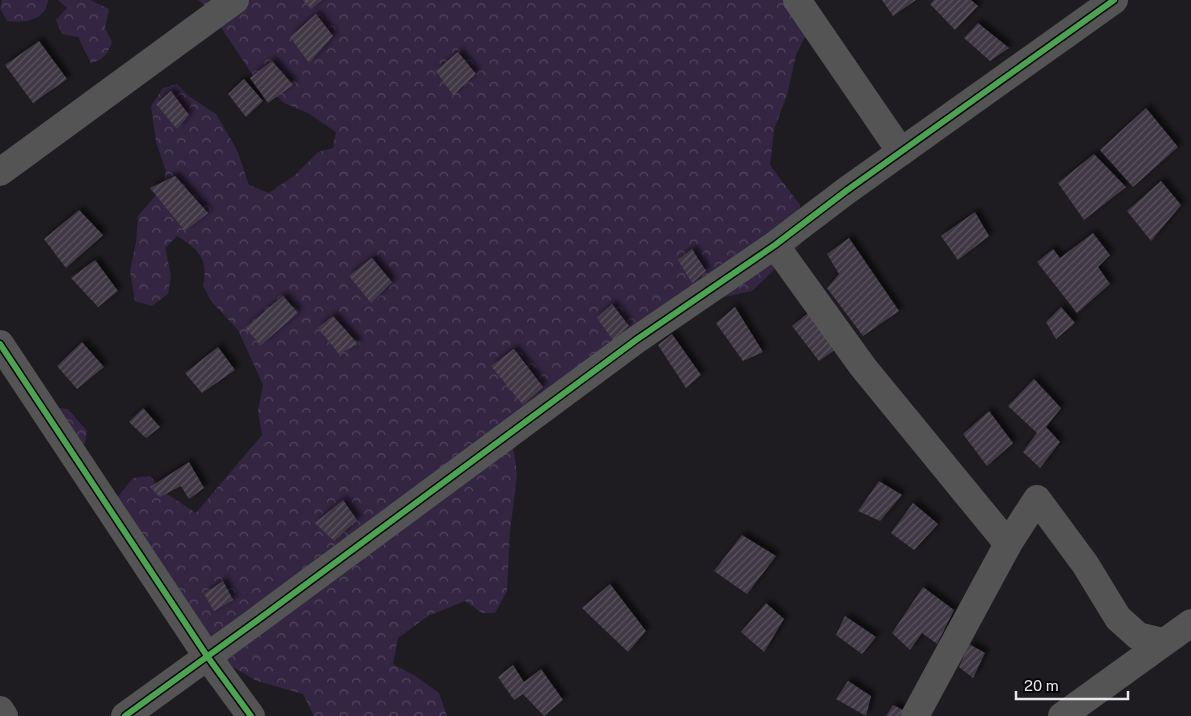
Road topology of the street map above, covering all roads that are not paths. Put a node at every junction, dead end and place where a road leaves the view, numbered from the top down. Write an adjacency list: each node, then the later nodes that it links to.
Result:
1 (235, 0): 5 (street)
2 (797, 0): 4 (street)
3 (1114, 0): 4 (street)
4 (901, 152): 6 (street)
5 (0, 172)
6 (775, 245): 8 (street); 11 (street)
7 (0, 344): 11 (street)
8 (1008, 544): 10 (street); 16 (street)
9 (1191, 623): 10 (street)
10 (1163, 642): 17 (street)
11 (207, 656): 14 (street); 15 (street)
12 (0, 710): 13 (street)
13 (4, 716)
14 (125, 716)
15 (252, 716)
16 (915, 716)
17 (1062, 716)

